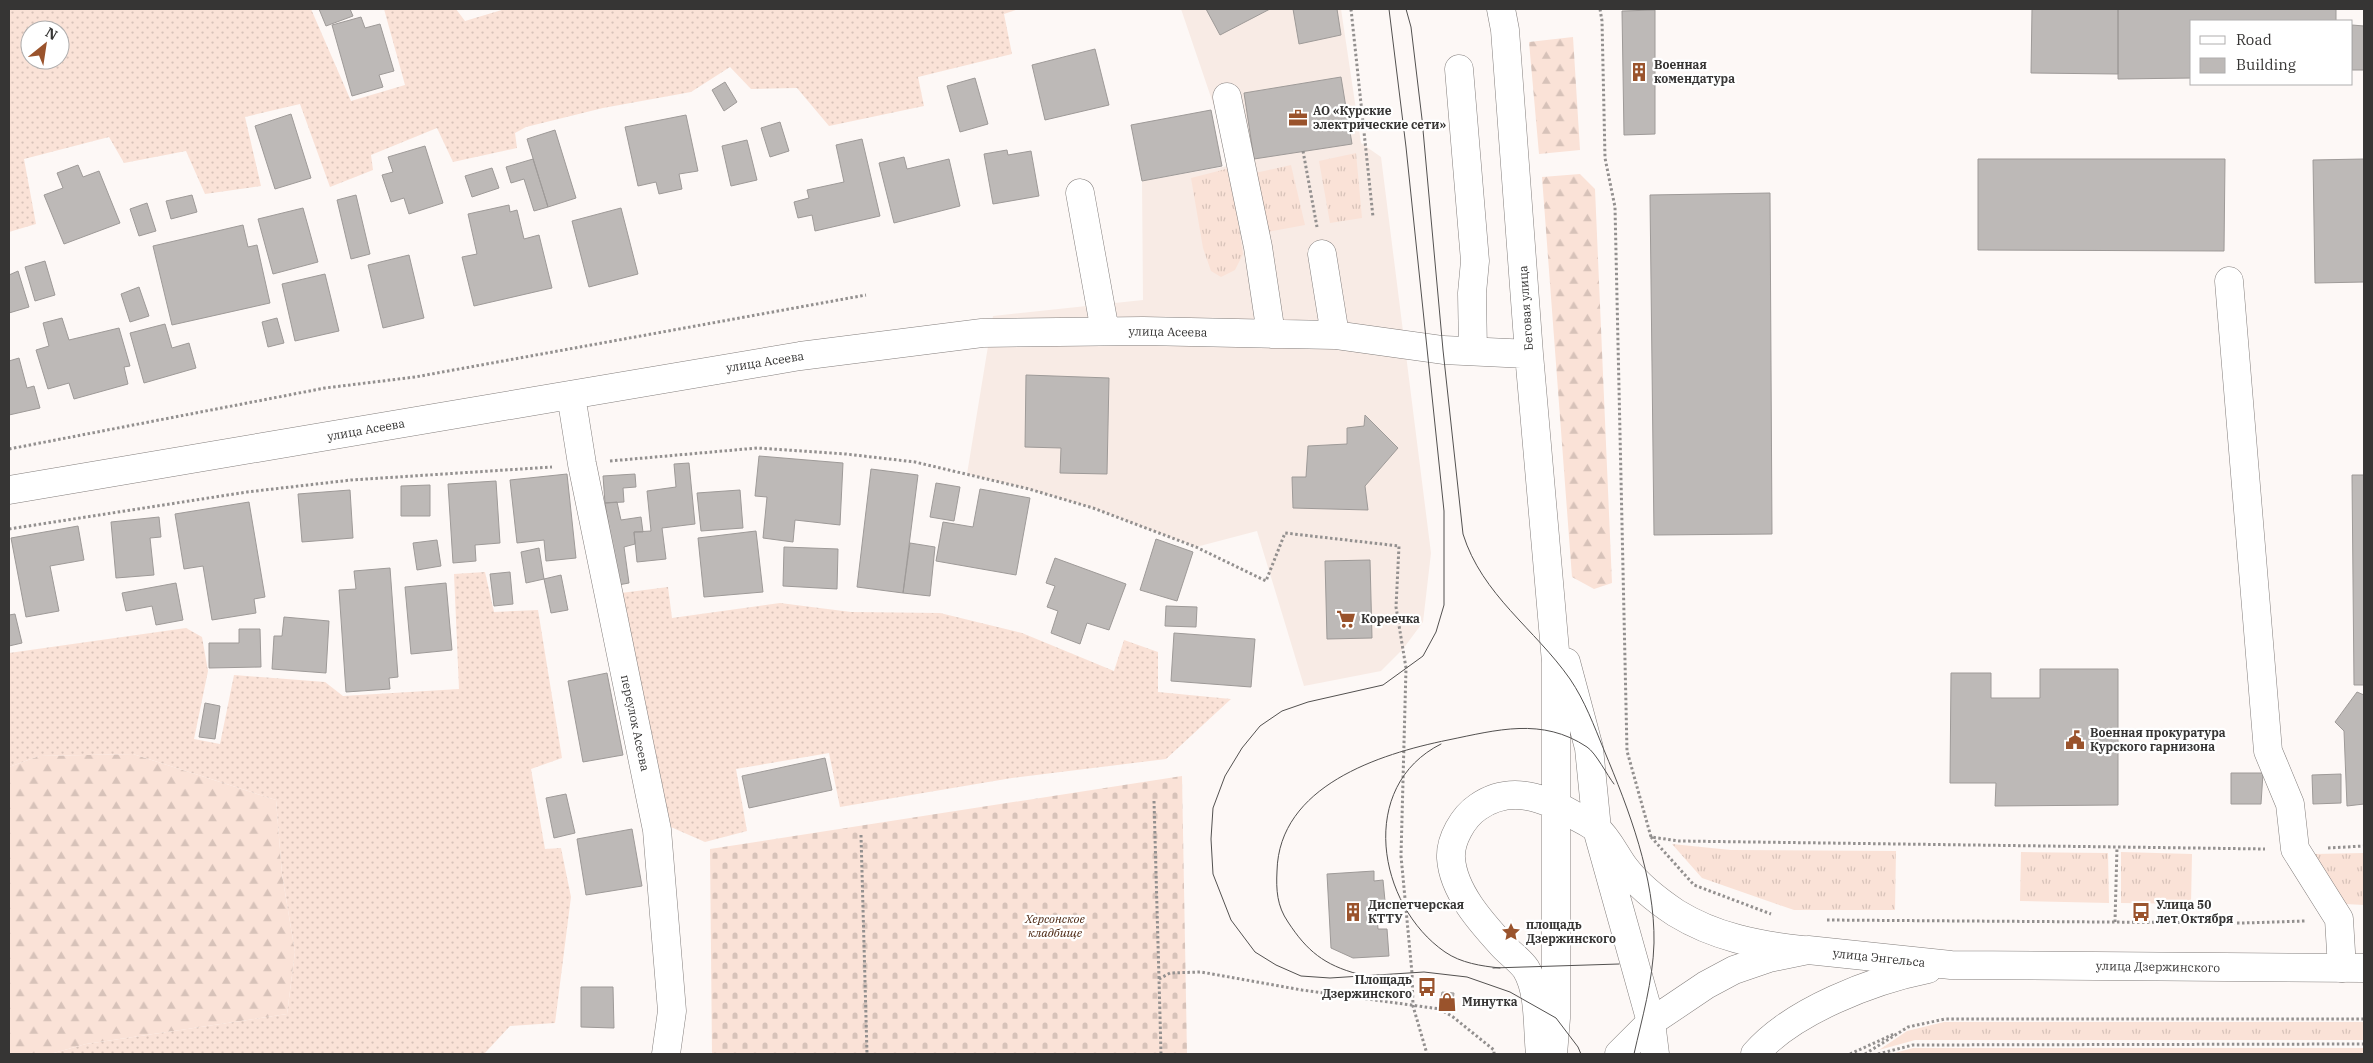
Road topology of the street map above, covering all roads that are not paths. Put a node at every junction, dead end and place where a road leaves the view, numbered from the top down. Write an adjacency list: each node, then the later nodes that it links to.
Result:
1 (1501, 10): 11 (street, Беговая улица)
2 (1459, 69): 10 (street)
3 (1227, 97): 8 (street)
4 (1080, 193): 7 (street)
5 (1322, 254): 9 (street)
6 (2229, 280): 19 (street)
7 (1105, 331): 8 (street, улица Асеева); 12 (street, улица Асеева)
8 (1271, 334): 9 (street, улица Асеева)
9 (1335, 335): 10 (street, улица Асеева)
10 (1473, 351): 11 (street, улица Асеева)
11 (1529, 354): 14 (street, Беговая улица)
12 (571, 395): 13 (street, улица Асеева); 21 (street, переулок Асеева)
13 (9, 490)
14 (1552, 604): 15 (street); 16 (street)
15 (1555, 804): 16 (street); 22 (street); 23 (street)
16 (1597, 829): 17 (street); 20 (street)
17 (1808, 950): 18 (street, улица Энгельса); 20 (street, улица Энгельса)
18 (1951, 965): 19 (street, улица Дзержинского); 26 (street, улица Энгельса)
19 (2353, 968)
20 (1651, 1022): 24 (street, улица Энгельса); 25 (street)
21 (666, 1054)
22 (1540, 1054)
23 (1553, 1054)
24 (1619, 1054)
25 (1655, 1054)
26 (1754, 1054)

